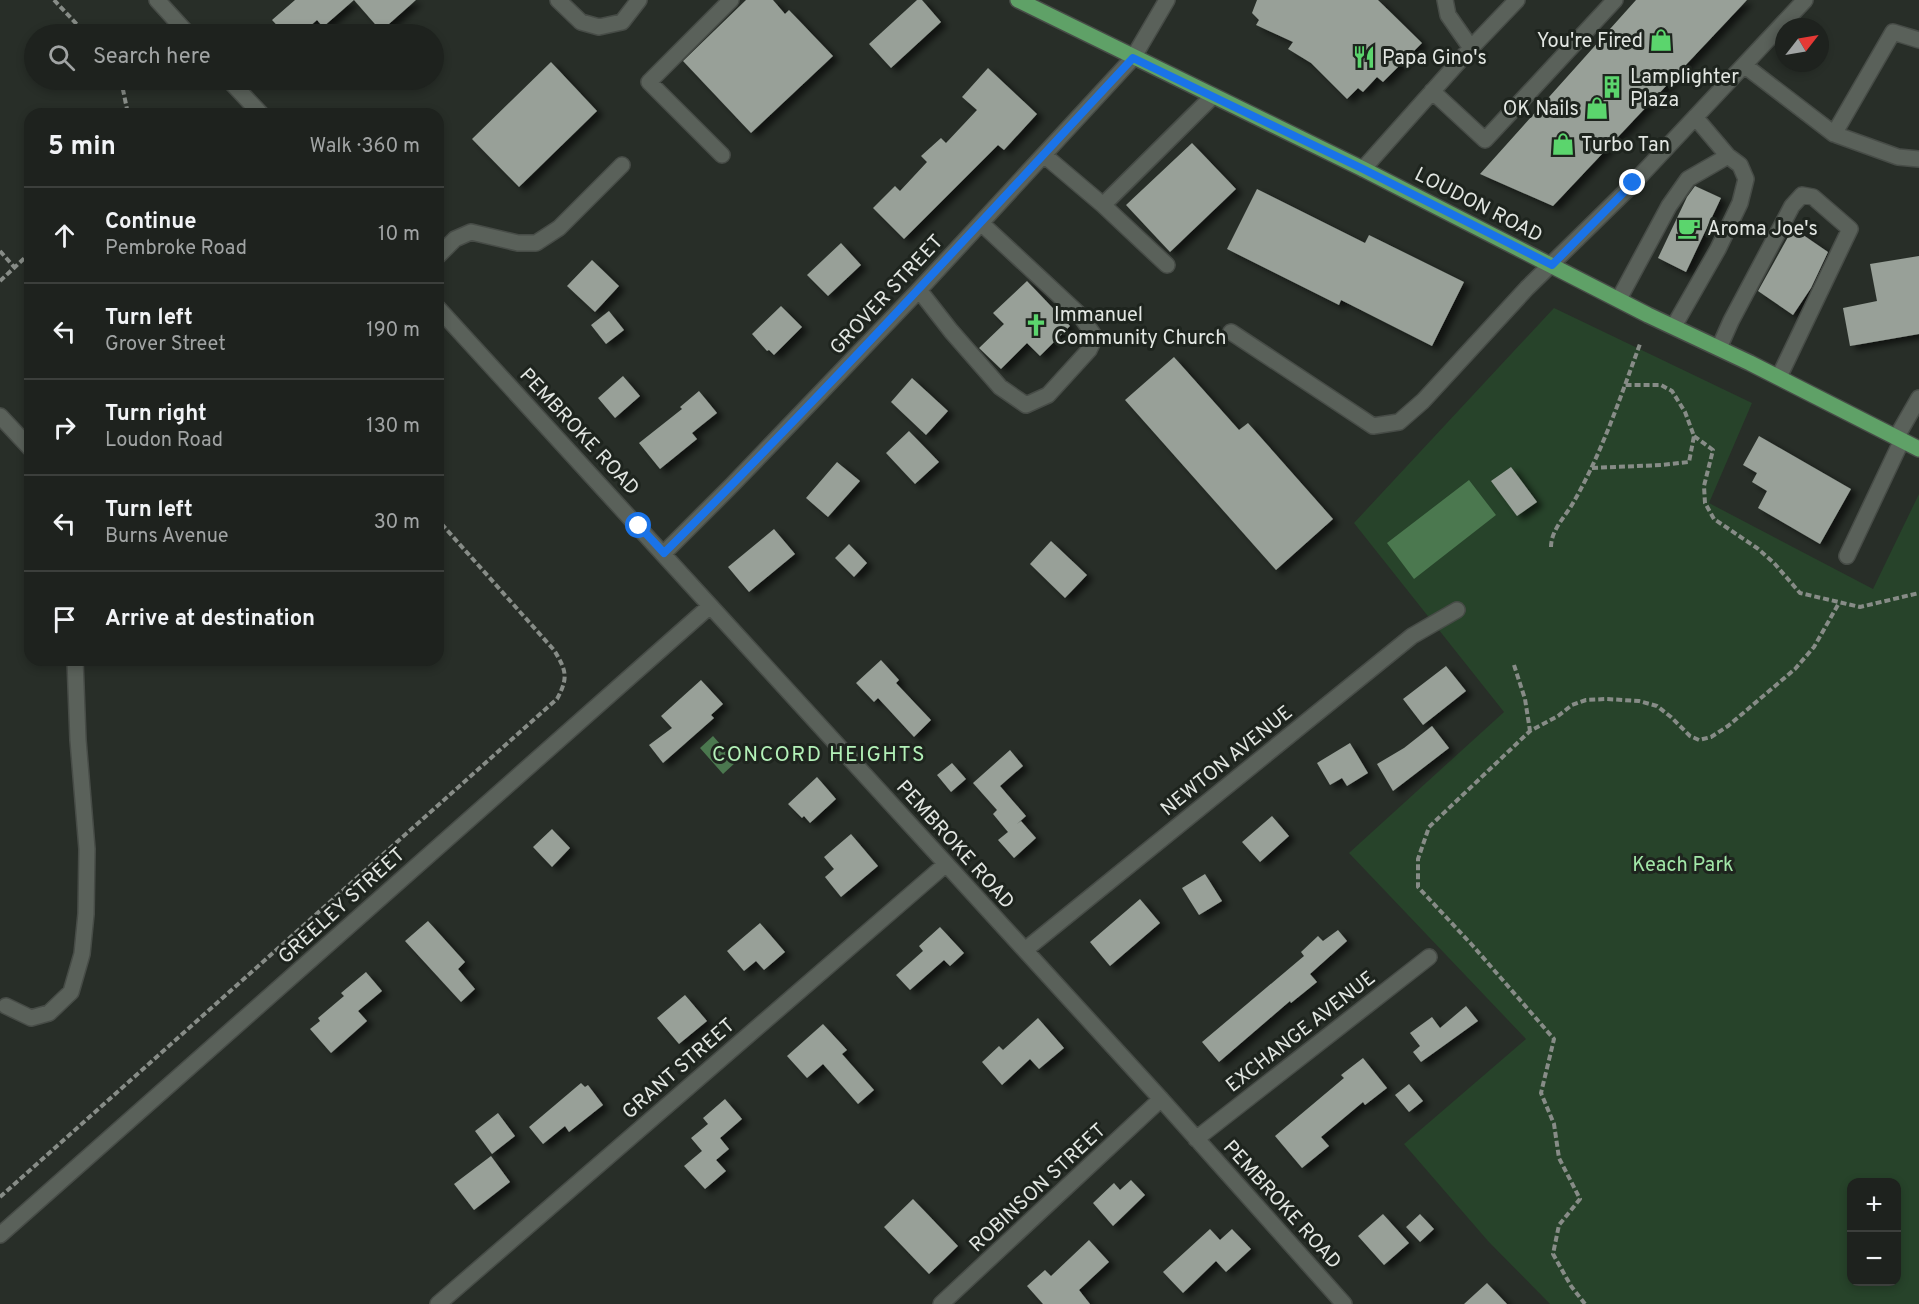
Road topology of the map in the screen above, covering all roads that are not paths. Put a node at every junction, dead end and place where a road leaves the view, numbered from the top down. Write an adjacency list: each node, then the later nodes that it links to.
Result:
1 (157, 0): 11 (street)
2 (558, 0): 3 (street)
3 (639, 0)
4 (731, 0): 23 (street)
5 (1018, 0): 14 (main road, LOUDON ROAD)
6 (1167, 0): 14 (street, GROVER STREET)
7 (1445, 0): 13 (street)
8 (1517, 0): 13 (street)
9 (1615, 0): 17 (street)
10 (1805, 0): 15 (street)
11 (179, 24)
12 (1919, 40): 21 (street)
13 (1471, 48): 17 (street)
14 (1133, 58): 18 (main road, LOUDON ROAD); 22 (street, GROVER STREET)
15 (1744, 65): 20 (street); 21 (street)
16 (238, 90): 19 (street)
17 (1432, 91): 27 (street)
18 (1213, 96): 27 (main road, LOUDON ROAD); 28 (street)
19 (255, 108)
20 (1695, 117): 24 (street); 32 (street)
21 (1834, 134): 25 (street)
22 (1044, 154): 28 (street); 29 (street, GROVER STREET)
23 (722, 155)
24 (1728, 156): 34 (street); 36 (street)
25 (1919, 159)
26 (622, 165): 30 (street)
27 (1363, 169): 32 (main road, LOUDON ROAD)
28 (1103, 205): 31 (street)
29 (981, 223): 33 (street, GROVER STREET); 33 (street)
30 (444, 250)
31 (1167, 265)
32 (1552, 265): 34 (main road, LOUDON ROAD); 37 (street)
33 (919, 290): 45 (street, GROVER STREET)
34 (1619, 299): 36 (main road, LOUDON ROAD)
35 (444, 315): 45 (street, PEMBROKE ROAD)
36 (1674, 326): 38 (main road, LOUDON ROAD)
37 (1231, 332)
38 (1719, 348): 39 (main road, LOUDON ROAD); 39 (street)
39 (1779, 378): 42 (main road, LOUDON ROAD)
40 (1919, 398): 42 (street)
41 (0, 416): 43 (street)
42 (1899, 439): 44 (main road, LOUDON ROAD); 46 (street)
43 (24, 442)
44 (1919, 449)
45 (664, 553): 47 (street, PEMBROKE ROAD)
46 (1847, 556)
47 (710, 606): 50 (street, PEMBROKE ROAD); 56 (street, GREELEY STREET)
48 (1457, 610): 51 (street, NEWTON AVENUE)
49 (75, 666): 53 (street)
50 (946, 864): 51 (street, PEMBROKE ROAD); 57 (street, GRANT STREET)
51 (1025, 950): 54 (street, PEMBROKE ROAD)
52 (1429, 957): 55 (street, EXCHANGE AVENUE)
53 (6, 1006)
54 (1161, 1099): 55 (street, PEMBROKE ROAD); 58 (street, ROBINSON STREET)
55 (1196, 1139): 59 (street, PEMBROKE ROAD)
56 (0, 1235)
57 (438, 1304)
58 (940, 1304)
59 (1344, 1304)

